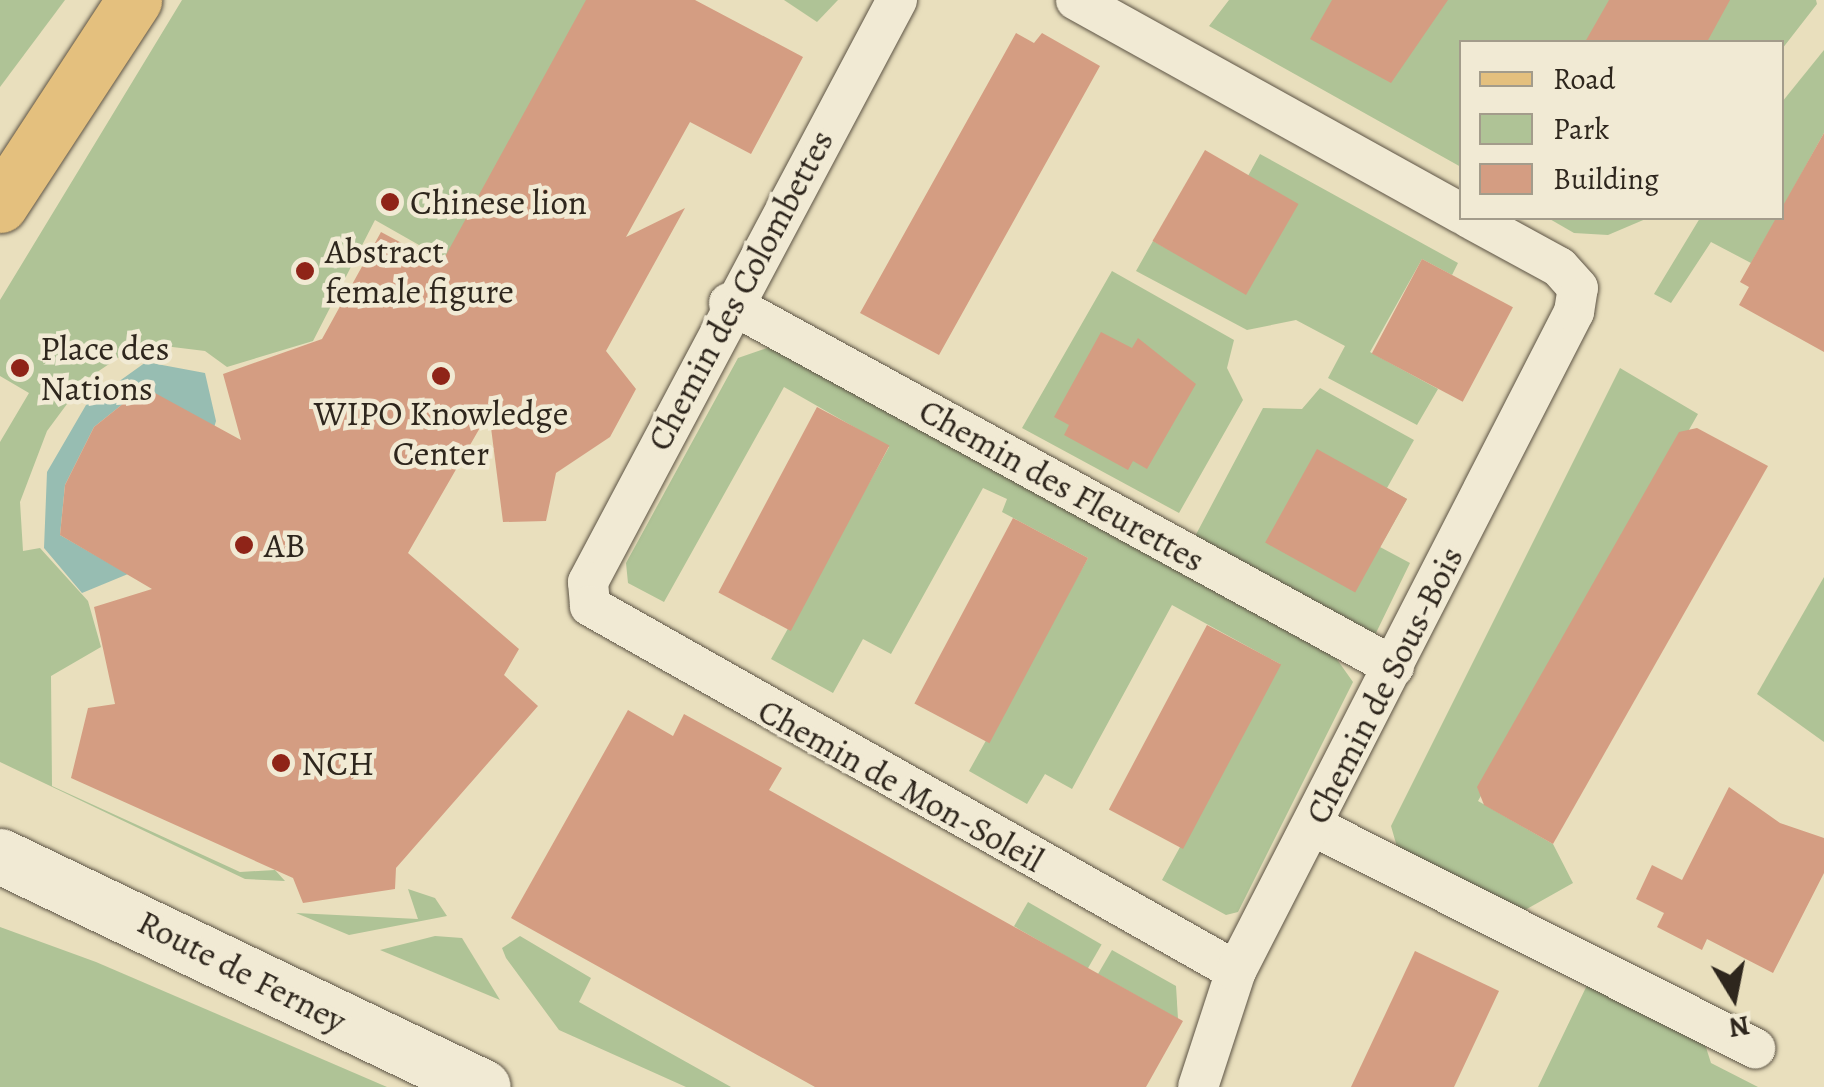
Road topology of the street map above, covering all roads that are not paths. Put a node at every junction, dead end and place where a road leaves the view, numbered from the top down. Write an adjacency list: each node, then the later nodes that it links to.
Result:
1 (134, 0): 4 (main road)
2 (897, 0): 7 (street, Chemin des Colombettes)
3 (1076, 0): 5 (street)
4 (0, 205)
5 (1459, 212)
6 (1473, 220): 9 (street, Chemin de Sous-Bois)
7 (730, 303): 8 (street, Chemin des Colombettes); 9 (street, Chemin des Fleurettes)
8 (588, 582): 12 (street, Chemin de Mon-Soleil)
9 (1394, 667): 10 (street, Chemin de Sous-Bois)
10 (1313, 826): 12 (street, Chemin de Sous-Bois); 13 (street)
11 (0, 856): 15 (street, Route de Ferney)
12 (1236, 972): 14 (street, Chemin de Sous-Bois)
13 (1756, 1048)
14 (1199, 1083)
15 (483, 1087)

